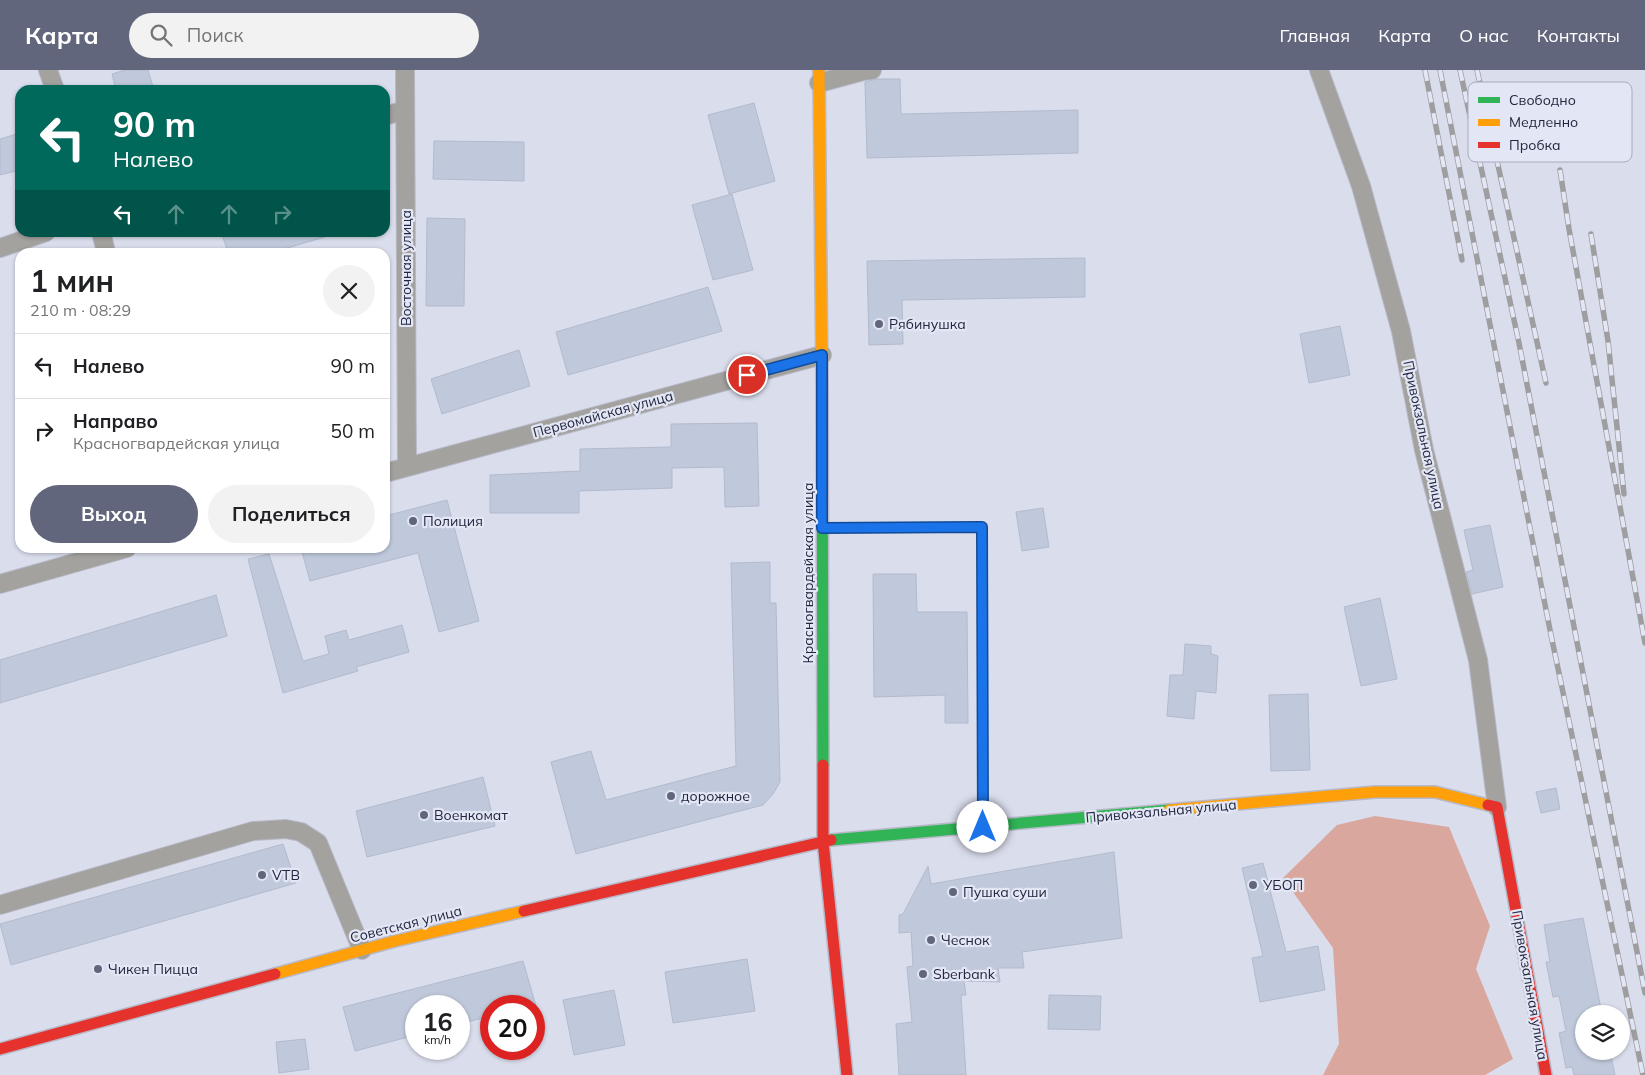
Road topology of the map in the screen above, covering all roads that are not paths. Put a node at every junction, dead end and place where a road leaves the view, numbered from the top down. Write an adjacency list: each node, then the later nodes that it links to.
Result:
1 (48, 70): 6 (street)
2 (404, 70): 7 (street, Восточная улица)
3 (872, 70): 5 (street)
4 (1319, 70): 17 (street, Привокзальная улица)
5 (819, 76): 11 (street, Красногвардейская улица)
6 (52, 85)
7 (405, 110): 8 (street); 12 (street, Восточная улица)
8 (390, 114)
9 (32, 237): 10 (street)
10 (0, 248)
11 (822, 355): 12 (street, Первомайская улица); 14 (street, Красногвардейская улица)
12 (407, 466): 13 (street, Первомайская улица)
13 (390, 471)
14 (822, 528): 18 (lane); 19 (street, Красногвардейская улица)
15 (109, 553): 16 (street)
16 (0, 584)
17 (1497, 807): 18 (street, Привокзальная улица); 24 (street, Привокзальная улица)
18 (983, 827): 19 (street, Привокзальная улица)
19 (823, 841): 21 (street, Советская улица); 23 (street, Красногвардейская улица)
20 (0, 905): 21 (street)
21 (362, 950): 22 (street, Советская улица)
22 (0, 1049)
23 (847, 1075)
24 (1546, 1075)

